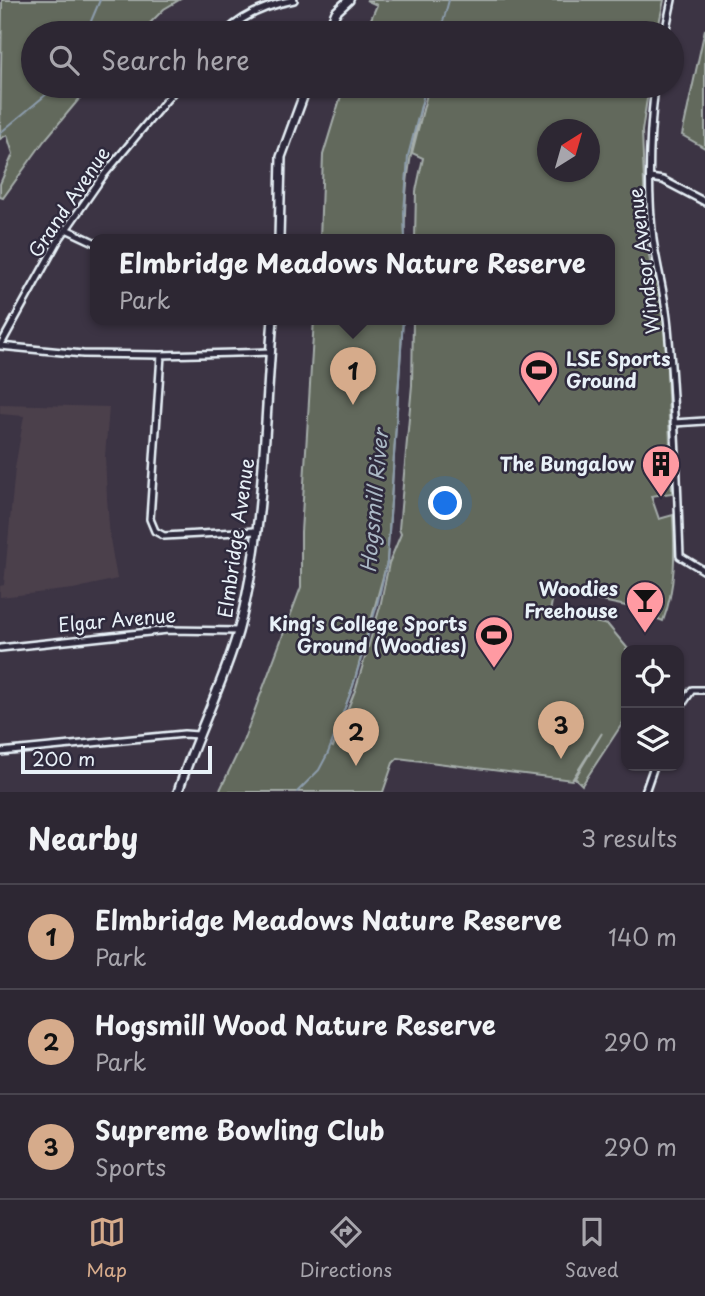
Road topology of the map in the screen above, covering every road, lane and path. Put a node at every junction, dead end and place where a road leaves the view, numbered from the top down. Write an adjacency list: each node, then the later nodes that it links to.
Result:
1 (294, 0): 5 (street)
2 (336, 0): 4 (street)
3 (672, 0): 7 (street)
4 (347, 2): 6 (street)
5 (241, 21)
6 (332, 21)
7 (668, 21)
8 (168, 98): 13 (street, Grand Avenue)
9 (303, 98): 14 (street)
10 (654, 98): 11 (street, Windsor Avenue)
11 (650, 178): 12 (street); 21 (street, Windsor Avenue)
12 (705, 202)
13 (66, 229): 15 (street); 17 (street, Grand Avenue)
14 (279, 234)
15 (90, 240)
16 (272, 325): 18 (street, Elmbridge Avenue)
17 (0, 346): 19 (street)
18 (270, 352): 19 (street); 22 (street, Elmbridge Avenue)
19 (162, 355): 22 (street)
20 (705, 421): 21 (street)
21 (674, 423): 23 (street, Windsor Avenue)
22 (256, 531): 24 (street, Elmbridge Avenue)
23 (705, 571)
24 (238, 631): 25 (street, Elgar Avenue); 28 (street, Elmbridge Avenue)
25 (0, 648)
26 (705, 690): 27 (street)
27 (680, 708)
28 (198, 735): 29 (street); 31 (street, Elmbridge Avenue)
29 (0, 752)
30 (652, 771): 32 (street)
31 (178, 792)
32 (645, 792)

